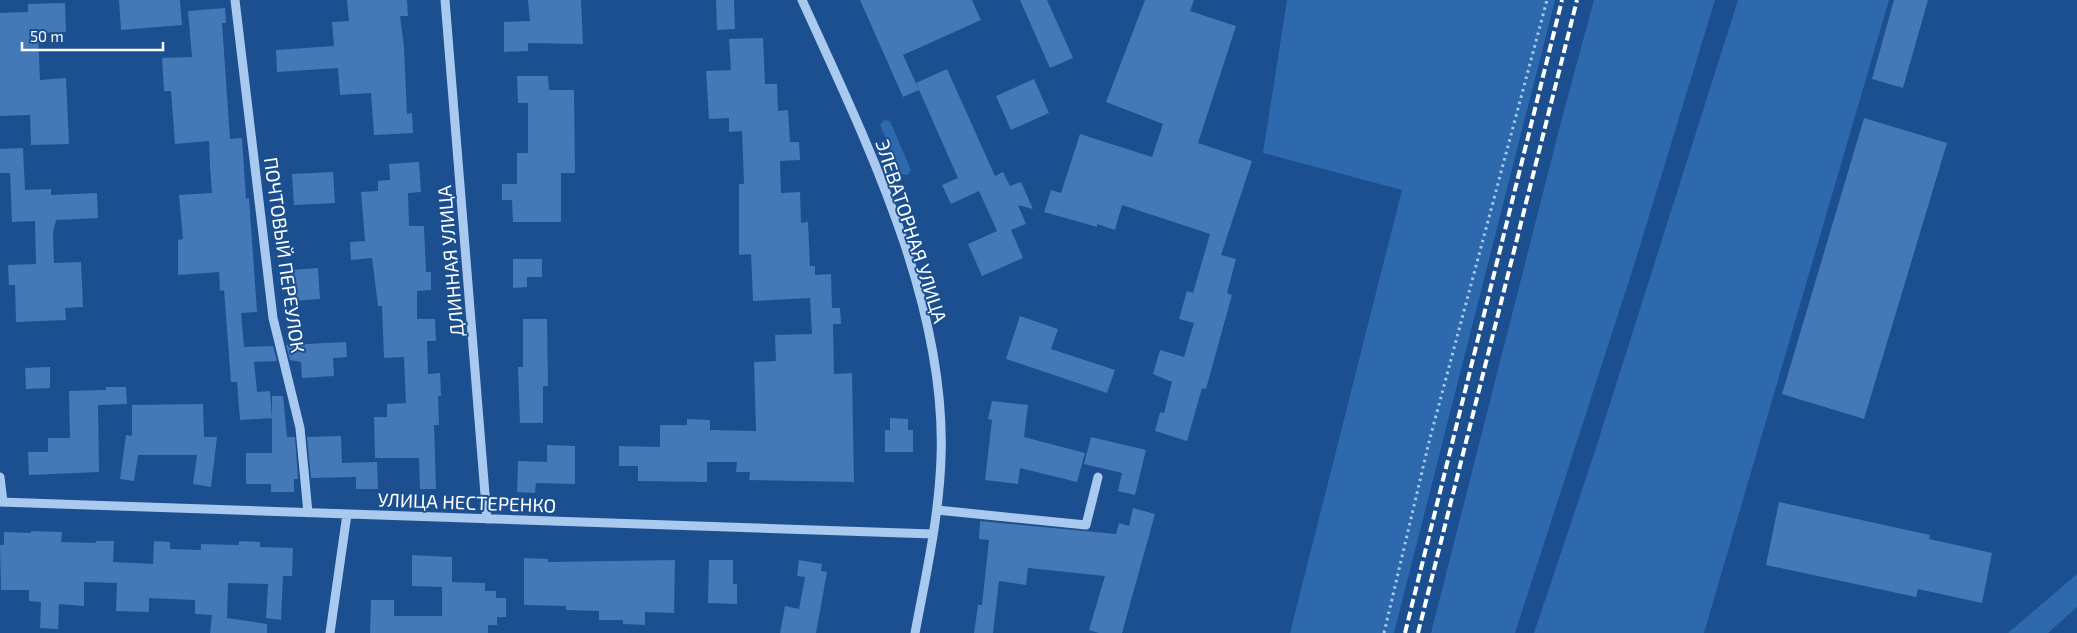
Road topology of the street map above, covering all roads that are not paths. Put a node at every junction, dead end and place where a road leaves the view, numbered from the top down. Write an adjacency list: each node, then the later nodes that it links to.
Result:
1 (235, 0): 8 (street, ПОЧТОВЫЙ ПЕРЕУЛОК)
2 (445, 0): 10 (street, ДЛИННАЯ УЛИЦА)
3 (802, 0): 7 (street, ЭЛЕВАТОРНАЯ УЛИЦА)
4 (0, 477): 6 (street)
5 (1098, 478): 7 (street)
6 (1, 502): 8 (street, УЛИЦА НЕСТЕРЕНКО)
7 (937, 510): 11 (street, ЭЛЕВАТОРНАЯ УЛИЦА)
8 (308, 512): 9 (street, УЛИЦА НЕСТЕРЕНКО)
9 (346, 514): 10 (street, УЛИЦА НЕСТЕРЕНКО); 12 (street)
10 (487, 519): 11 (street, УЛИЦА НЕСТЕРЕНКО)
11 (933, 534): 13 (street, ЭЛЕВАТОРНАЯ УЛИЦА)
12 (330, 633)
13 (915, 633)

